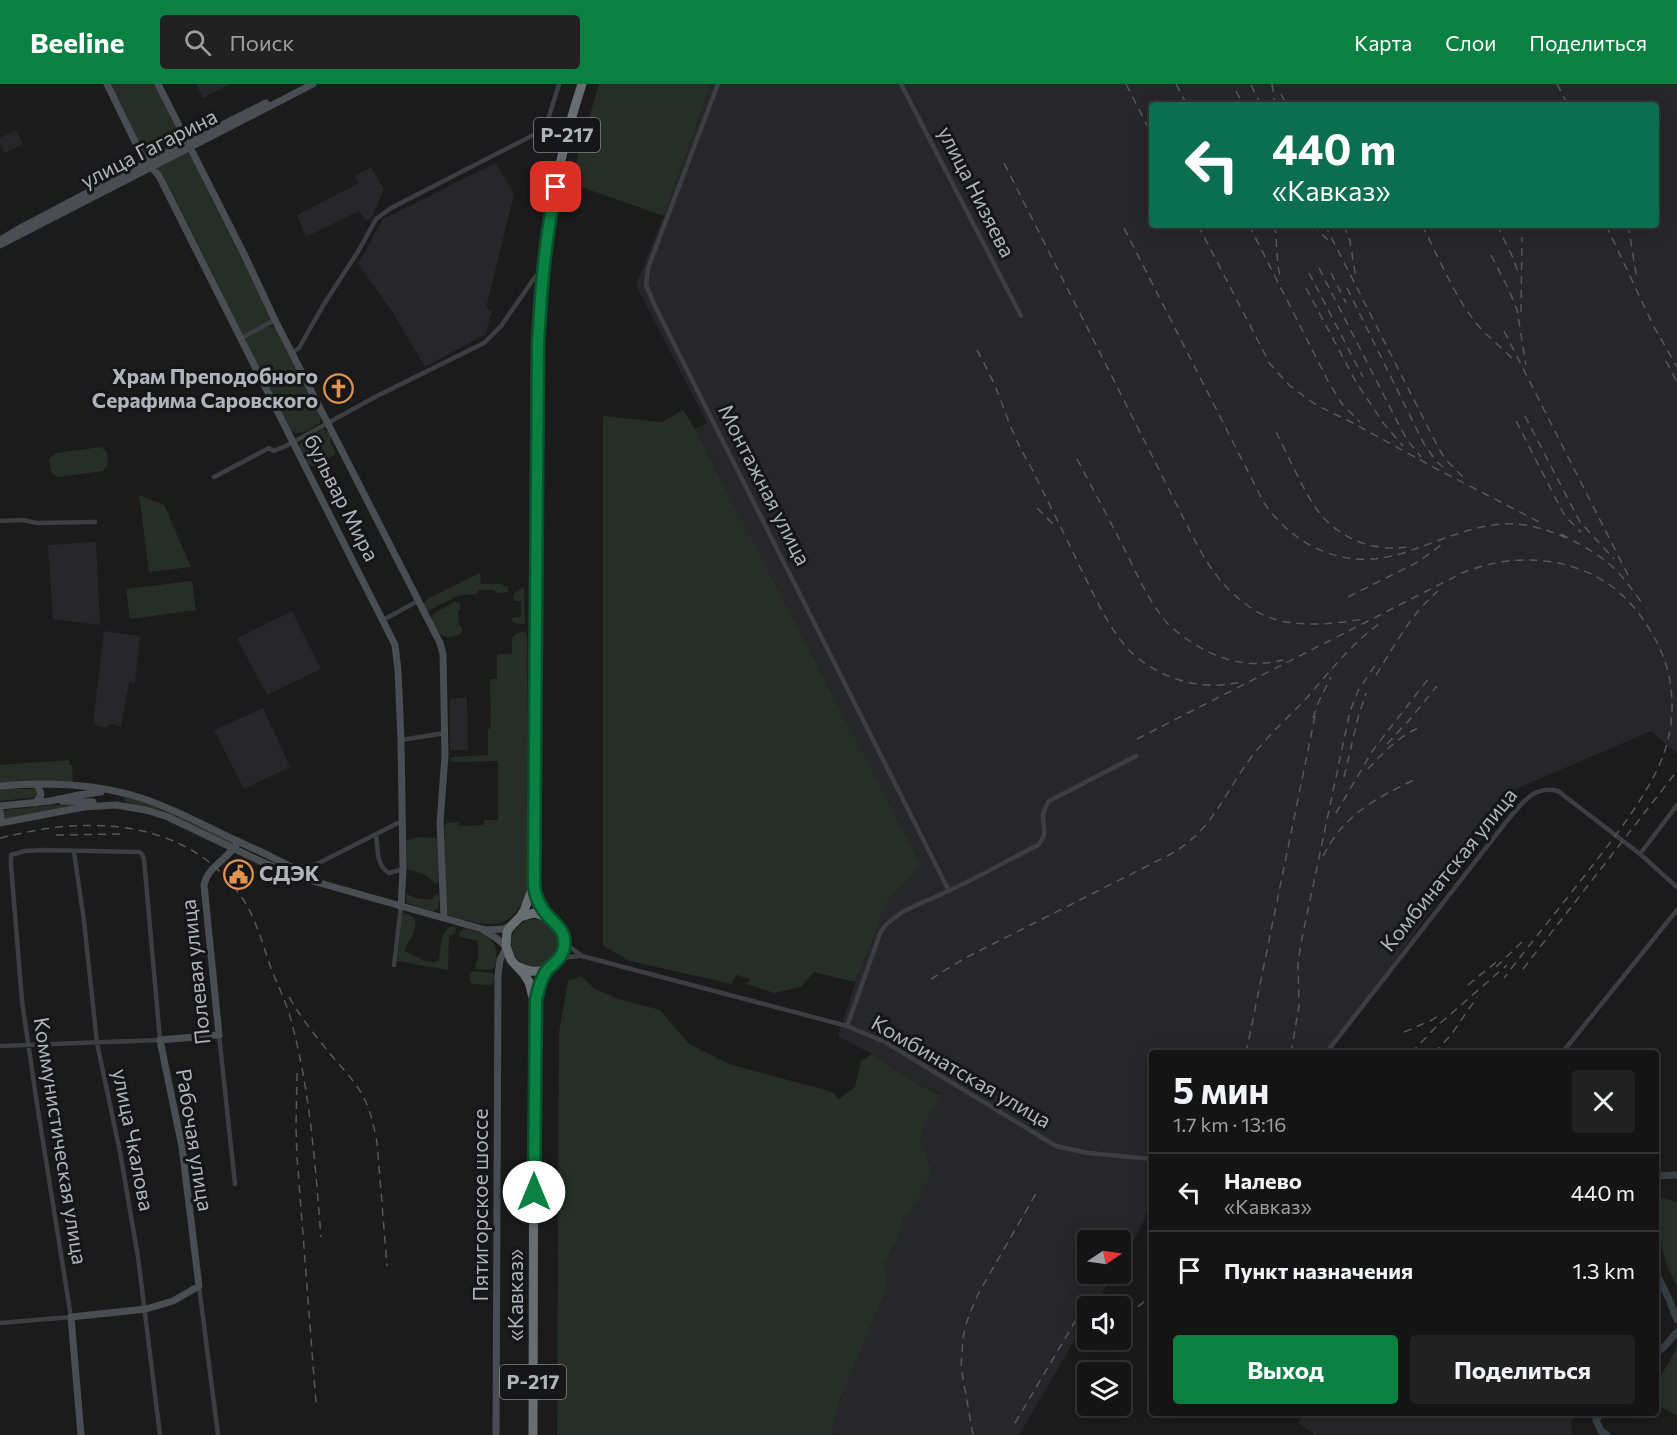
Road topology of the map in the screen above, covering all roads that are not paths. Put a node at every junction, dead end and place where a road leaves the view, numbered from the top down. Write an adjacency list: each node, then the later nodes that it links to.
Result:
1 (106, 84): 10 (street, бульвар Мира)
2 (158, 84): 9 (street, бульвар Мира)
3 (303, 84): 9 (street, улица Гагарина)
4 (314, 84): 9 (street, улица Гагарина)
5 (559, 84): 17 (street)
6 (582, 84): 13 (highway, Р-217)
7 (718, 84): 48 (street, Монтажная улица)
8 (901, 84): 14 (street, улица Низяева)
9 (188, 144): 10 (street, улица Гагарина); 15 (street, бульвар Мира)
10 (148, 165): 11 (street, улица Гагарина); 12 (street, улица Гагарина); 16 (street, бульвар Мира)
11 (0, 240)
12 (0, 245)
13 (542, 272): 18 (street); 46 (highway, Р-217)
14 (1021, 316)
15 (275, 320): 16 (street); 17 (street, бульвар Мира)
16 (240, 339): 19 (street, бульвар Мира)
17 (292, 353): 18 (street, бульвар Мира)
18 (327, 423): 19 (street); 23 (street, бульвар Мира)
19 (294, 441): 20 (street); 24 (street, бульвар Мира)
20 (214, 477)
21 (0, 521): 22 (street)
22 (95, 522)
23 (418, 601): 24 (street); 25 (street, бульвар Мира)
24 (383, 620): 26 (street, бульвар Мира)
25 (446, 733): 26 (street); 53 (street, бульвар Мира)
26 (401, 741): 38 (street, бульвар Мира)
27 (1136, 756): 48 (street)
28 (34, 784): 29 (street); 30 (street); 32 (street)
29 (0, 786)
30 (115, 792): 31 (street); 33 (street); 40 (street)
31 (50, 801): 32 (street); 33 (street)
32 (34, 803): 35 (street)
33 (116, 805): 37 (street); 40 (street)
34 (1677, 805): 42 (street)
35 (0, 806)
36 (0, 812): 37 (street)
37 (0, 821)
38 (402, 822): 39 (street); 44 (street, бульвар Мира)
39 (376, 835): 43 (street); 44 (street)
40 (237, 845): 43 (street); 45 (street); 66 (street, Полевая улица)
41 (74, 852): 67 (street, Рабочая улица); 68 (street, улица Чкалова); 70 (street, Коммунистическая улица)
42 (1640, 854): 47 (street, Комбинатская улица); 71 (street, Комбинатская улица)
43 (286, 864): 45 (street)
44 (403, 869): 49 (street, бульвар Мира)
45 (311, 880): 49 (street)
46 (534, 885): 51 (highway, Р-217); 52 (highway, Р-217)
47 (1677, 887)
48 (949, 891): 65 (street)
49 (401, 906): 53 (street); 60 (street, бульвар Мира)
50 (1677, 910): 72 (street)
51 (520, 917): 52 (highway); 54 (highway, Р-217)
52 (548, 917): 56 (highway, Р-217)
53 (444, 918): 55 (street)
54 (511, 926): 55 (street); 57 (highway)
55 (478, 927): 57 (street)
56 (563, 935): 58 (street); 59 (highway)
57 (506, 947): 61 (highway, «Кавказ» / Р-217); 63 (street, Пятигорское шоссе)
58 (582, 956): 59 (street, Комбинатская улица); 65 (street, Комбинатская улица)
59 (557, 962): 62 (highway, «Кавказ» / Р-217)
60 (394, 965)
61 (516, 965): 62 (highway); 63 (street); 64 (highway, «Кавказ» / Р-217)
62 (548, 969): 64 (highway, «Кавказ» / Р-217)
63 (498, 975): 82 (street, Пятигорское шоссе)
64 (534, 1011): 83 (highway, «Кавказ» / Р-217)
65 (847, 1026): 73 (street, Комбинатская улица)
66 (219, 1035): 67 (street); 74 (street, Полевая улица)
67 (160, 1040): 68 (street); 75 (street, Рабочая улица)
68 (97, 1043): 70 (street); 76 (street, улица Чкалова)
69 (0, 1046): 70 (street)
70 (28, 1046): 77 (street, Коммунистическая улица)
71 (1328, 1050)
72 (1564, 1050)
73 (1149, 1159)
74 (234, 1184)
75 (199, 1286): 76 (street); 81 (street, Рабочая улица)
76 (146, 1309): 77 (street); 80 (street, улица Чкалова)
77 (71, 1317): 78 (street); 79 (street, Коммунистическая улица)
78 (0, 1323)
79 (81, 1435)
80 (160, 1435)
81 (218, 1435)
82 (496, 1435)
83 (533, 1435)

